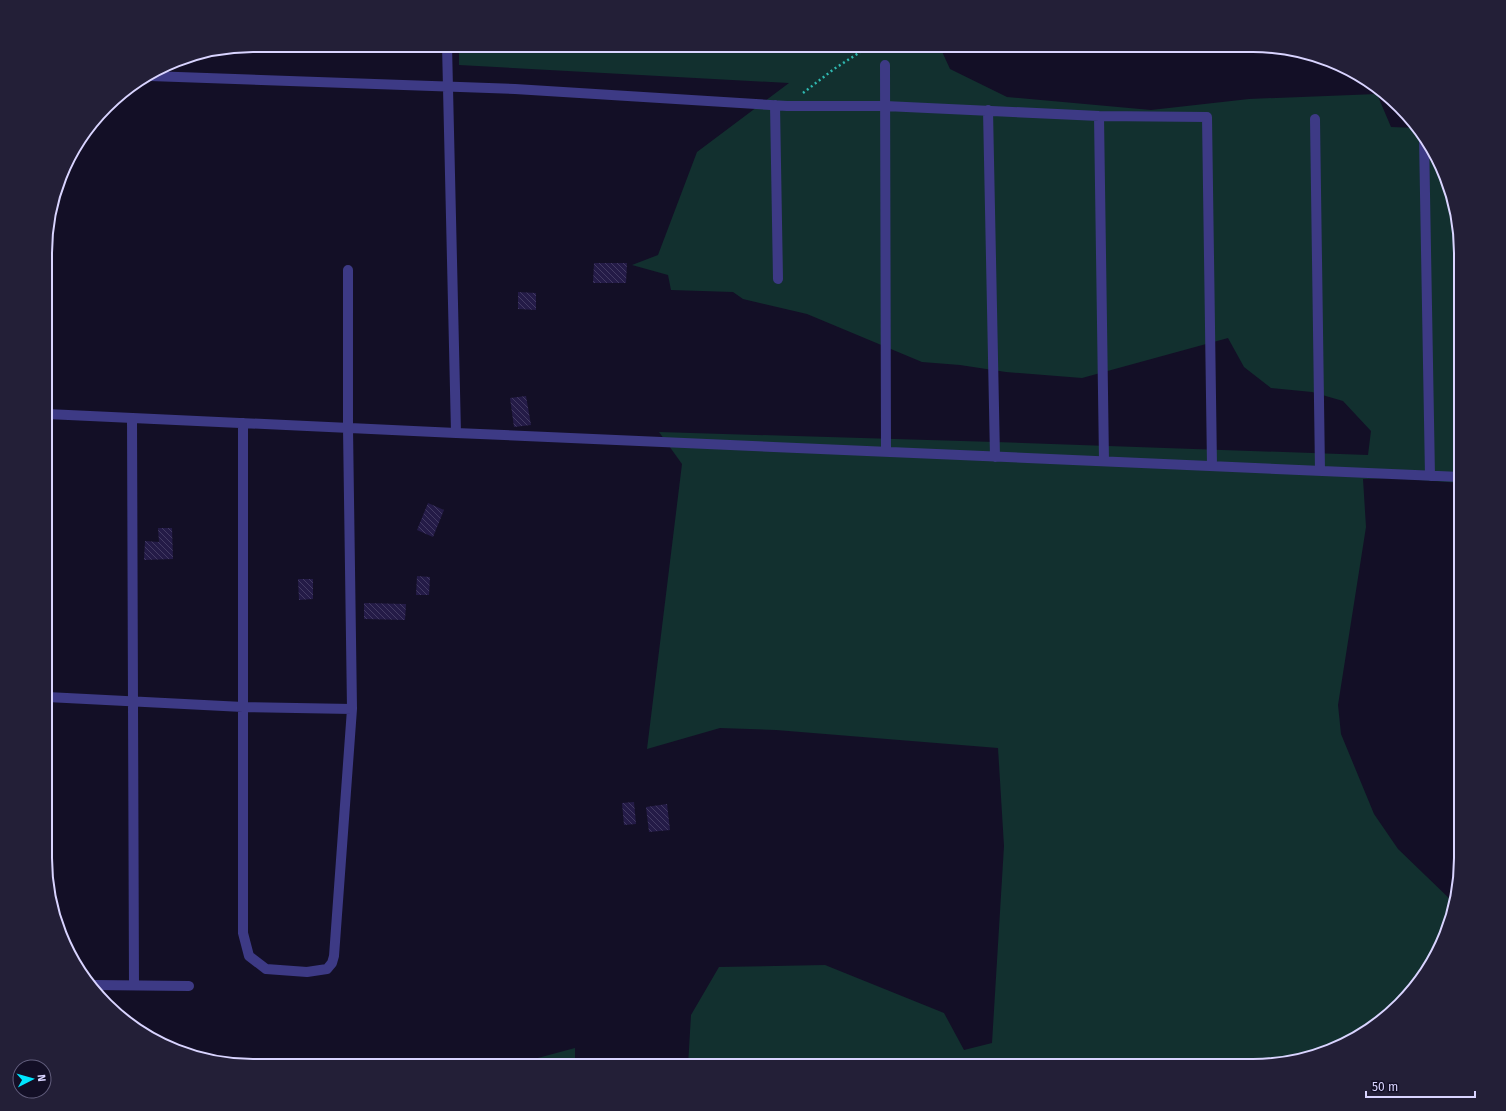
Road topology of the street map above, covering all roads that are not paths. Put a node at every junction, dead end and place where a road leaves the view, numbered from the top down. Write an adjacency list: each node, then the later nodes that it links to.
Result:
1 (447, 52): 4 (street)
2 (885, 65): 6 (street)
3 (158, 76): 4 (street)
4 (448, 87): 5 (street); 17 (street)
5 (775, 105): 6 (street); 12 (street)
6 (885, 106): 7 (street); 18 (street)
7 (988, 110): 8 (street); 19 (street)
8 (1099, 116): 20 (street); 21 (street)
9 (1315, 119): 22 (street)
10 (1424, 149): 23 (street)
11 (348, 270): 16 (street)
12 (778, 279)
13 (52, 414): 14 (street)
14 (132, 418): 15 (street); 26 (street)
15 (243, 423): 16 (street); 27 (street)
16 (348, 428): 17 (street); 28 (street)
17 (456, 433): 18 (street)
18 (886, 452): 19 (street)
19 (995, 457): 20 (street)
20 (1104, 462): 21 (street)
21 (1212, 466): 22 (street)
22 (1320, 471): 23 (street)
23 (1430, 476): 24 (street)
24 (1454, 477)
25 (52, 697): 26 (street)
26 (134, 702): 27 (street); 30 (street)
27 (243, 707): 28 (street); 28 (street)
28 (352, 709)
29 (98, 985): 30 (street)
30 (134, 985): 31 (street)
31 (189, 986)

